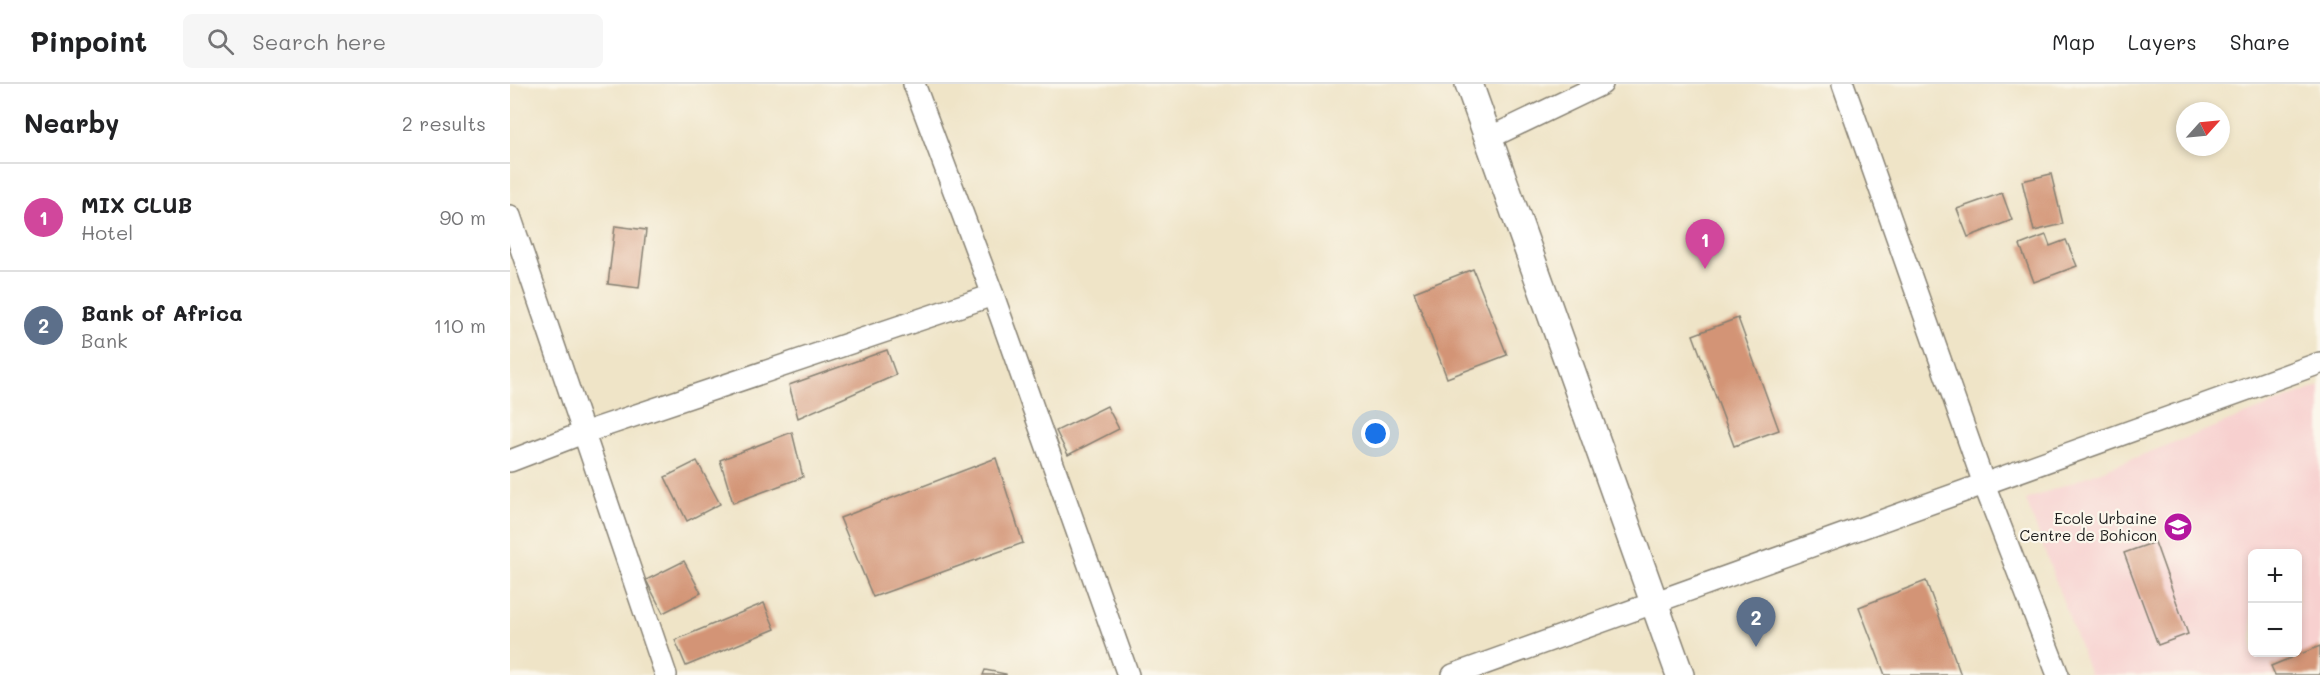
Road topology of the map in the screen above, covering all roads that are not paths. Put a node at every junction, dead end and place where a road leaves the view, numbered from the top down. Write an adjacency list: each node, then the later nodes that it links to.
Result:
1 (915, 84): 7 (street)
2 (1469, 84): 5 (street)
3 (1602, 84): 5 (street)
4 (1843, 84): 11 (street)
5 (1488, 138): 12 (street)
6 (510, 216): 9 (street)
7 (993, 294): 9 (street); 14 (street)
8 (2320, 363): 11 (street)
9 (583, 433): 10 (street); 13 (street)
10 (510, 461)
11 (1984, 484): 12 (street); 17 (street)
12 (1653, 603): 15 (street); 16 (street)
13 (666, 675)
14 (1128, 675)
15 (1453, 675)
16 (1680, 675)
17 (2058, 675)

